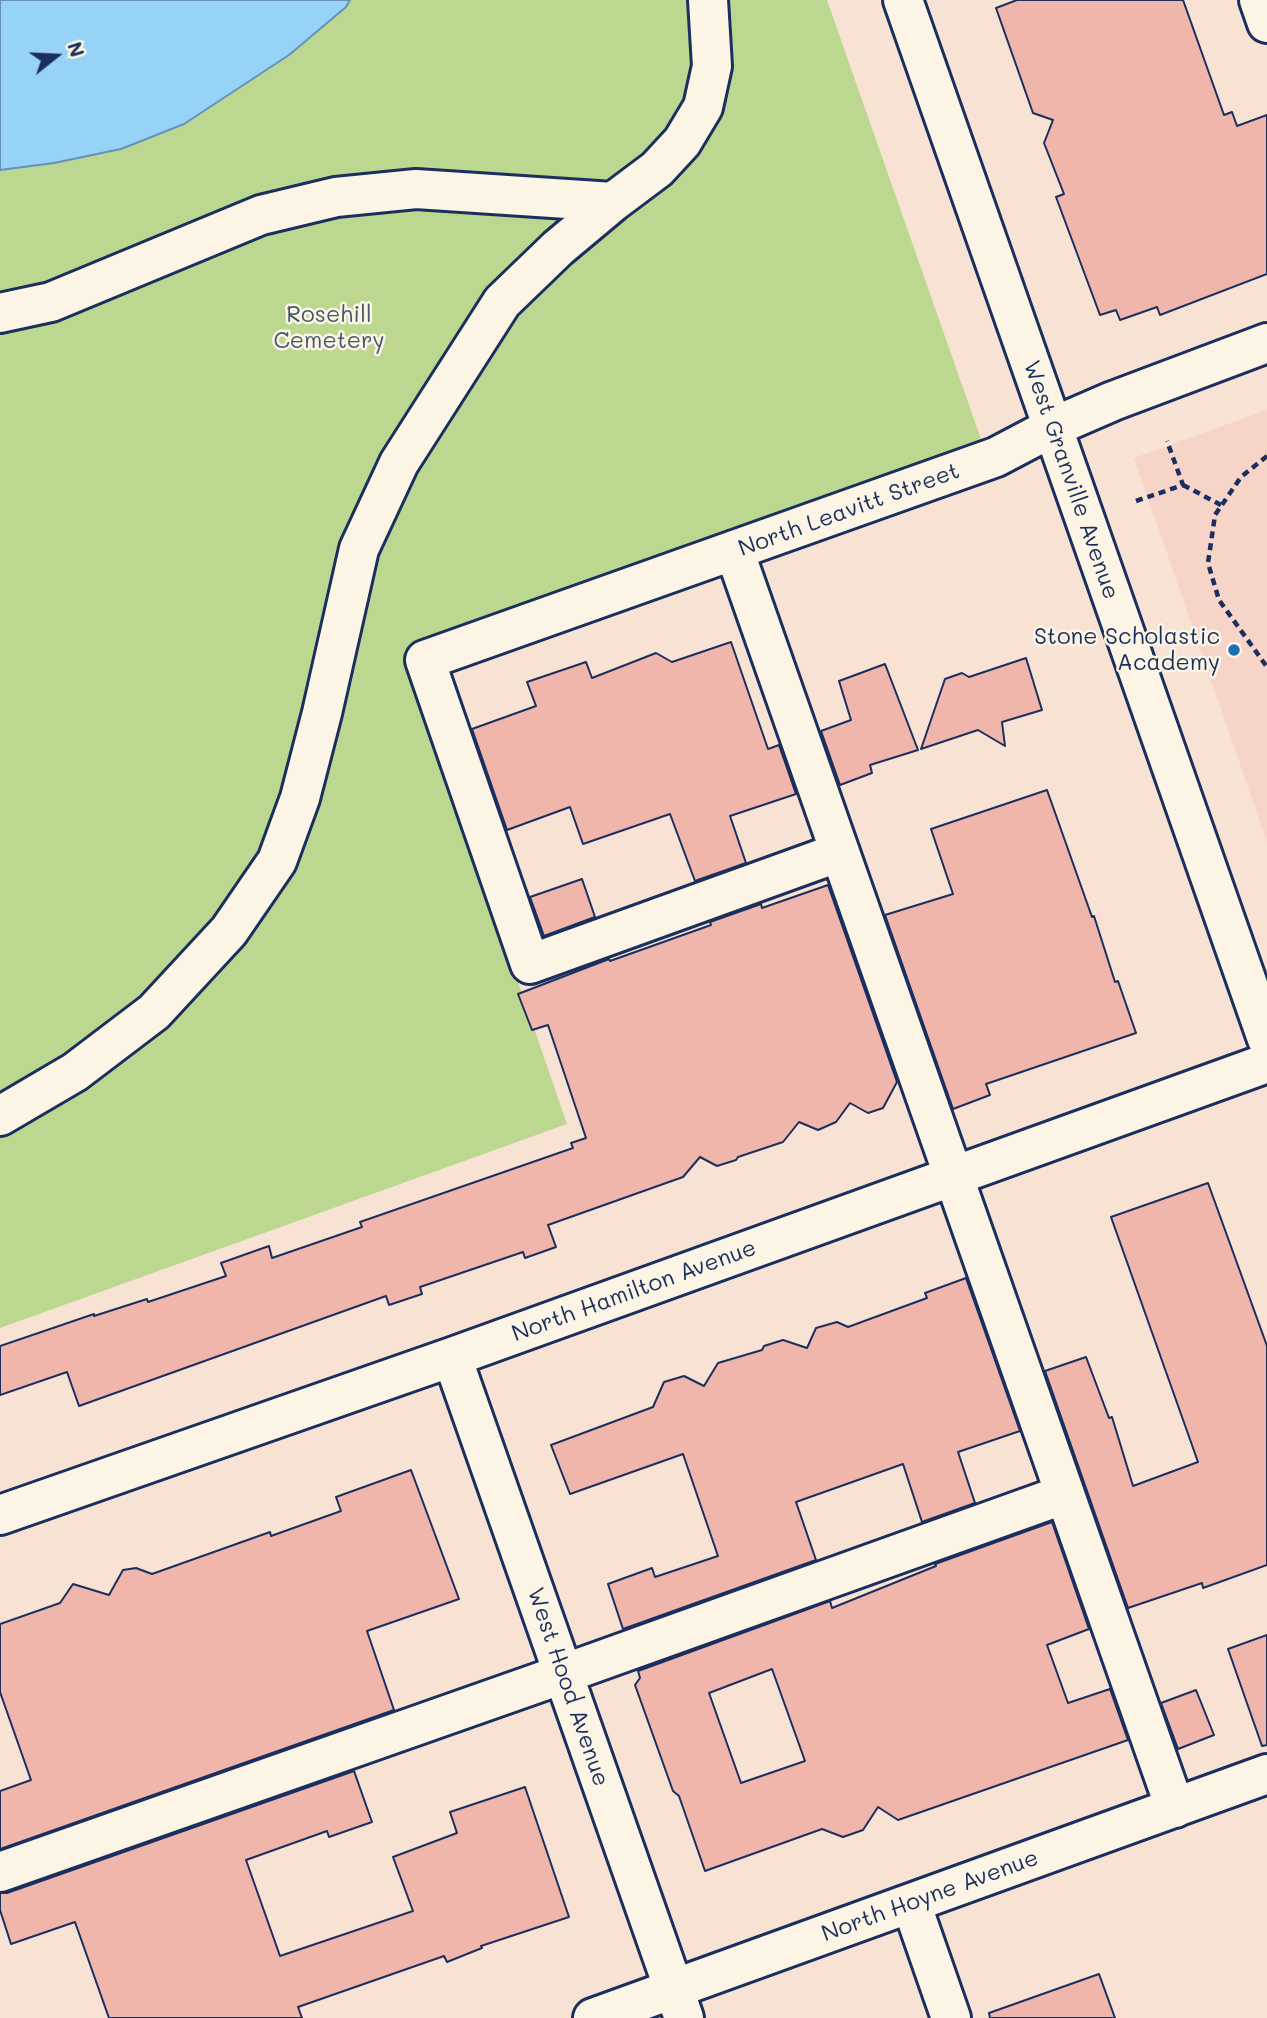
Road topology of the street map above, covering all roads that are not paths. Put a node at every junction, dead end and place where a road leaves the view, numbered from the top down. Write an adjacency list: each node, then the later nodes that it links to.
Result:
1 (708, 0): 5 (street)
2 (903, 0): 10 (street, West Granville Avenue)
3 (1259, 0): 4 (street)
4 (1267, 23)
5 (613, 202): 6 (street); 15 (street)
6 (51, 302): 7 (street); 8 (street)
7 (0, 313)
8 (0, 339)
9 (1267, 343): 10 (street, North Leavitt Street)
10 (1053, 427): 11 (street, North Leavitt Street); 13 (street, West Granville Avenue)
11 (734, 550): 12 (street); 12 (street, North Leavitt Street)
12 (840, 852): 16 (street)
13 (1267, 1039)
14 (1267, 1063): 16 (street, North Hamilton Avenue)
15 (0, 1116)
16 (954, 1175): 17 (street, North Hamilton Avenue); 18 (street)
17 (452, 1357): 19 (street, North Hamilton Avenue); 20 (street, West Hood Avenue)
18 (1065, 1494): 20 (street); 22 (street)
19 (0, 1515)
20 (563, 1674): 23 (street); 25 (street, West Hood Avenue)
21 (1267, 1774): 22 (street, North Hoyne Avenue)
22 (1175, 1808): 24 (street, North Hoyne Avenue)
23 (0, 1872)
24 (911, 1903): 25 (street, North Hoyne Avenue); 27 (street)
25 (679, 2003): 26 (street, North Hoyne Avenue)
26 (593, 2018)
27 (951, 2018)

